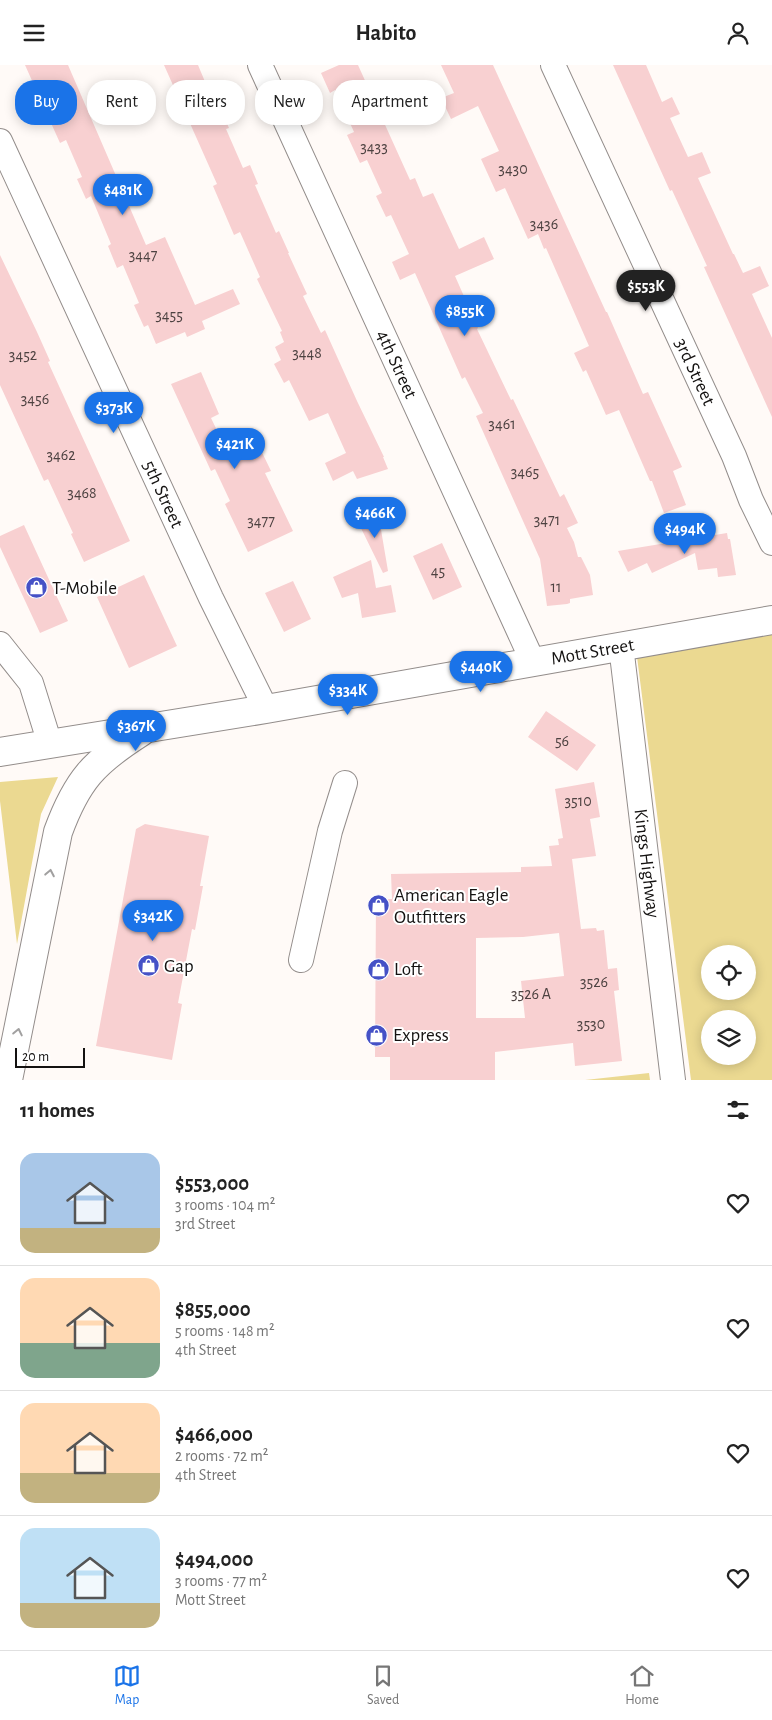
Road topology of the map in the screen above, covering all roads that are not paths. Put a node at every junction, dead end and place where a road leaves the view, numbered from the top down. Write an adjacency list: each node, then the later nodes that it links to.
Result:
1 (260, 65): 8 (street, 4th Street)
2 (553, 65): 4 (street, 3rd Street)
3 (0, 141): 9 (street, 5th Street)
4 (772, 543)
5 (772, 620): 7 (main road, Mott Street)
6 (0, 644): 11 (street)
7 (621, 646): 8 (main road, Mott Street); 16 (street, Kings Highway)
8 (533, 662): 9 (main road, Mott Street)
9 (266, 709): 10 (main road, Mott Street)
10 (147, 729): 11 (main road, Mott Street); 15 (main road, one-way to 10)
11 (50, 744): 12 (main road, Mott Street)
12 (0, 752)
13 (345, 783): 14 (street)
14 (301, 960)
15 (8, 1080)
16 (673, 1080)

